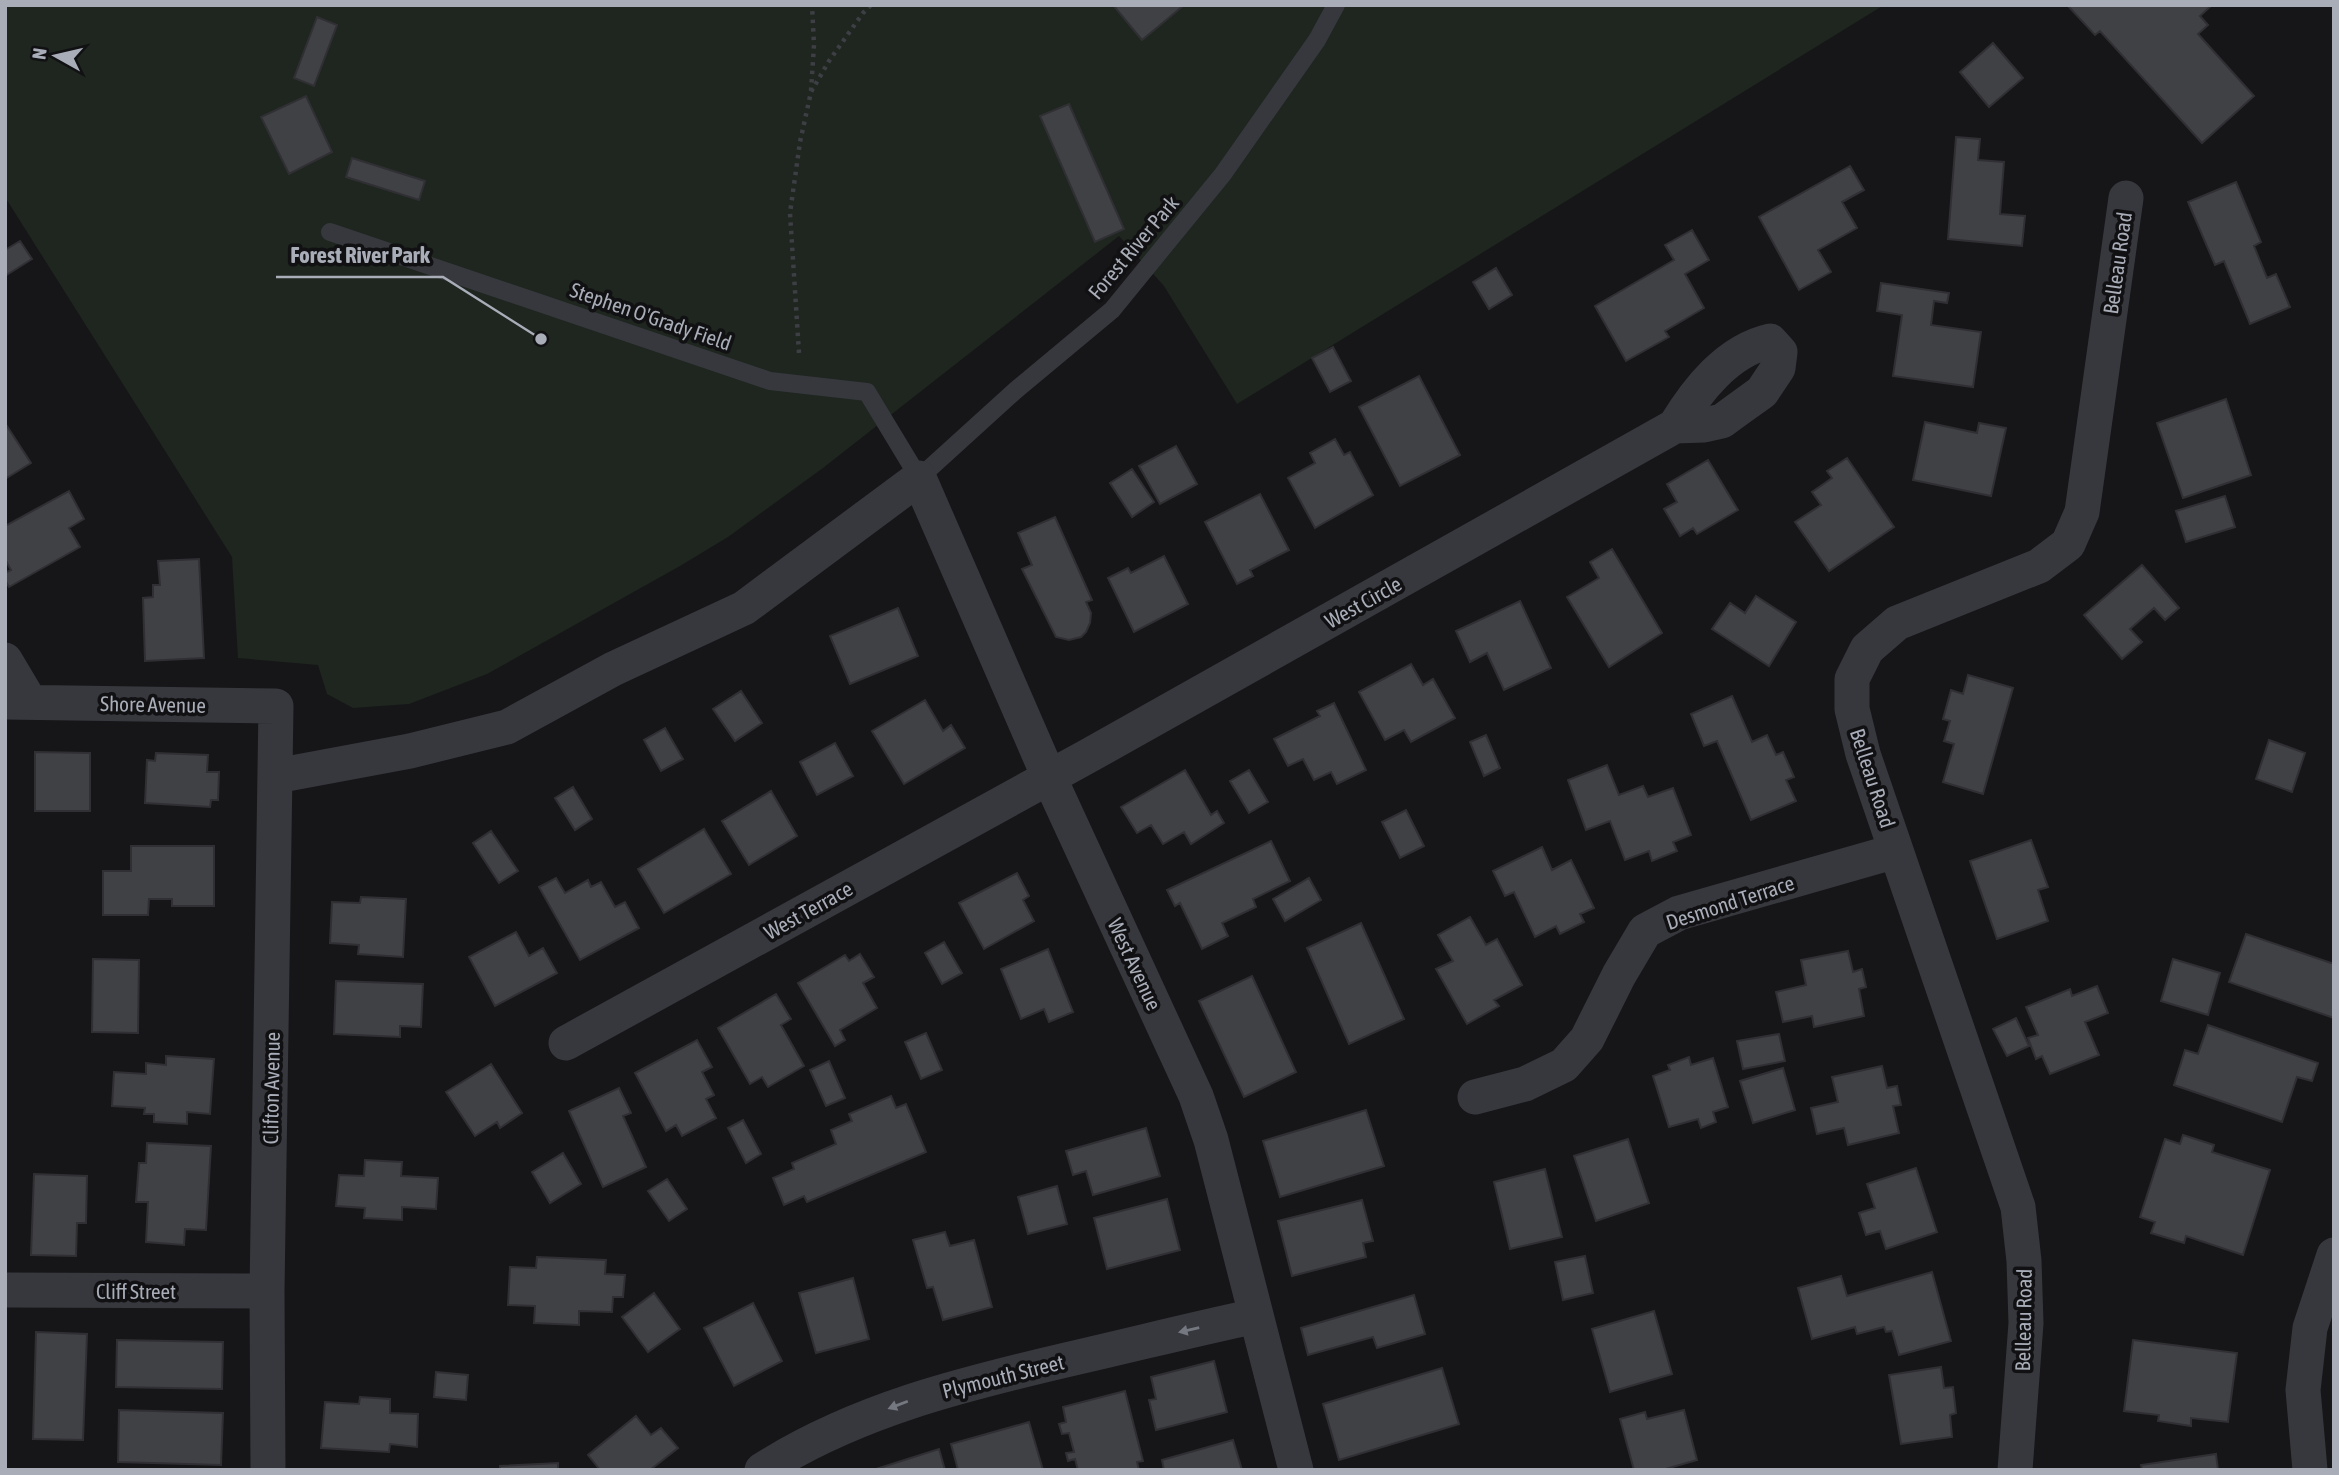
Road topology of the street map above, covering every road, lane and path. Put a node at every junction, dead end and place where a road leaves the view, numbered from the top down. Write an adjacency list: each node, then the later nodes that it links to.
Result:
1 (812, 5): 4 (path)
2 (871, 5): 4 (path)
3 (1336, 5): 9 (lane, Forest River Park)
4 (811, 92): 7 (path)
5 (2126, 198): 15 (street, Belleau Road)
6 (330, 232): 7 (lane, Stephen O'Grady Field)
7 (803, 384): 9 (lane, Stephen O'Grady Field)
8 (1675, 426): 14 (street, West Circle)
9 (919, 478): 13 (street); 14 (street, West Avenue)
10 (5, 660): 11 (street, Shore Avenue)
11 (18, 702): 12 (street, Shore Avenue)
12 (276, 706): 13 (street, Clifton Avenue)
13 (276, 776): 20 (street, Clifton Avenue)
14 (1049, 777): 16 (street, West Terrace); 21 (street, West Avenue)
15 (1896, 851): 17 (street, Desmond Terrace); 25 (street, Belleau Road)
16 (566, 1043)
17 (1475, 1097)
18 (2334, 1255): 26 (street)
19 (5, 1290): 20 (street, Cliff Street)
20 (267, 1291): 22 (street, Clifton Avenue)
21 (1256, 1315): 23 (street, Plymouth Street, one-way to 23); 24 (street, West Avenue)
22 (268, 1470)
23 (762, 1470)
24 (1296, 1470)
25 (2015, 1470)
26 (2310, 1470)

